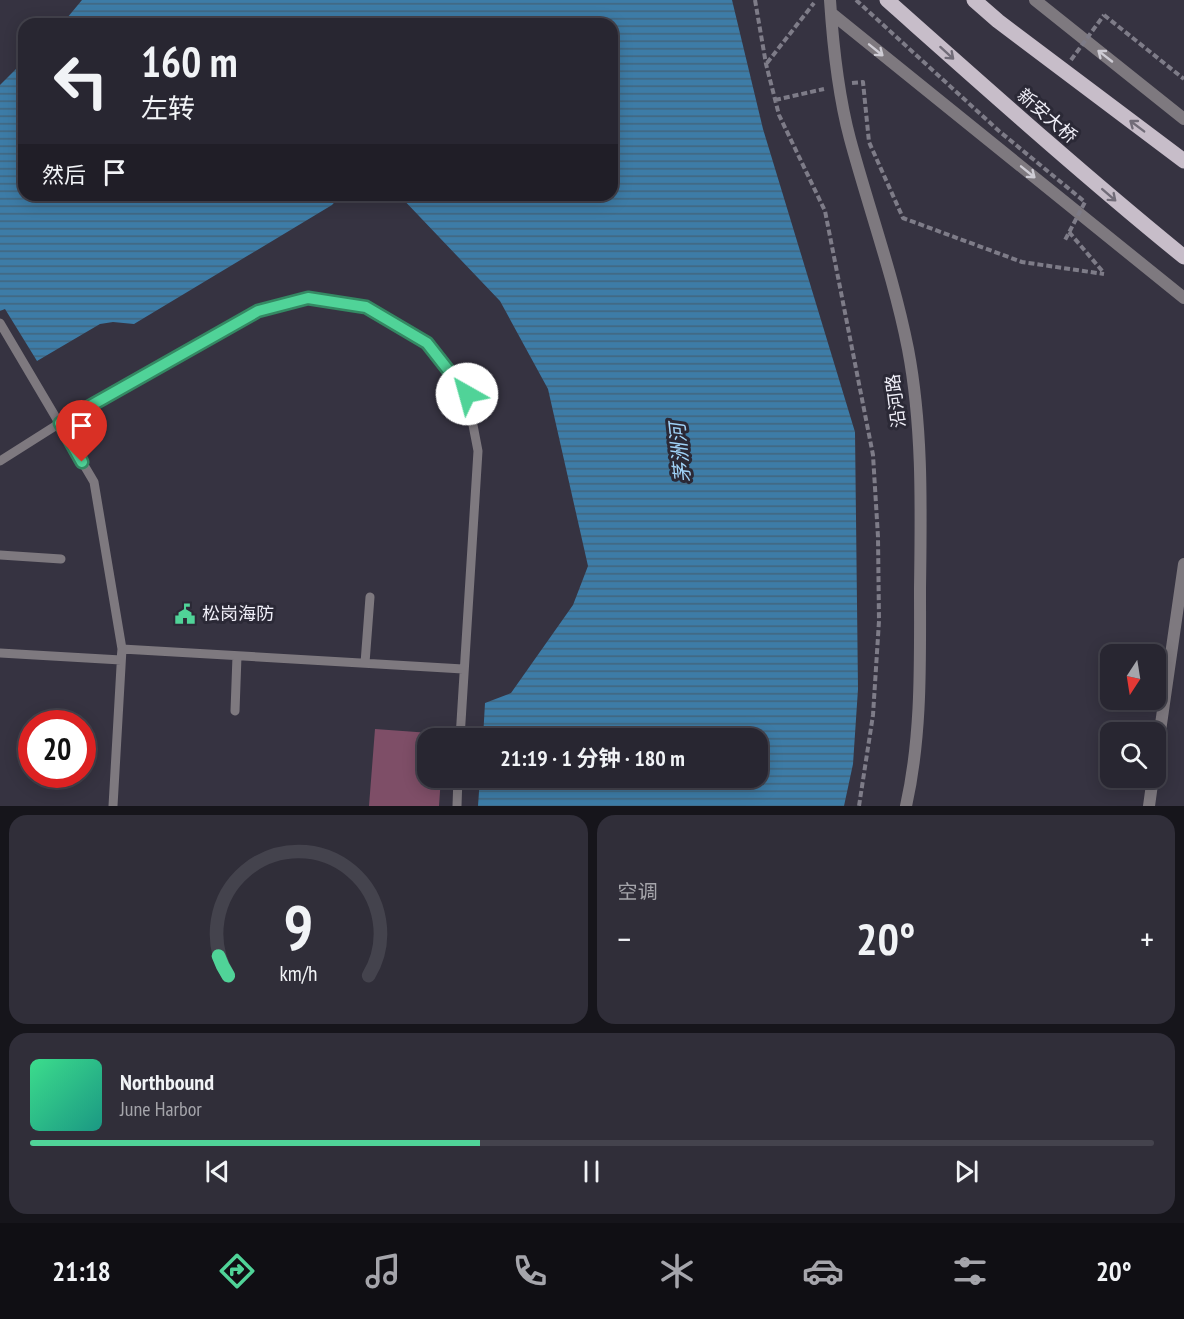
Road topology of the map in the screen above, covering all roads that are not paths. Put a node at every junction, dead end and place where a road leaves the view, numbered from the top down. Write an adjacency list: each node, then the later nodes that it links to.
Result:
1 (887, 0): 7 (main road, 新安大桥, one-way to 7)
2 (974, 0): 6 (main road, one-way to 2)
3 (1035, 0): 5 (street, one-way to 3)
4 (830, 6): 8 (street, one-way to 8); 29 (street, 沿河路)
5 (1184, 118)
6 (1184, 161)
7 (1184, 257)
8 (1184, 298)
9 (0, 323): 10 (lane)
10 (60, 423): 11 (lane); 16 (lane); 21 (lane)
11 (0, 461)
12 (0, 555): 13 (lane)
13 (61, 559)
14 (1184, 564): 23 (street)
15 (370, 597): 20 (lane)
16 (122, 649): 18 (lane); 19 (lane)
17 (0, 653): 19 (lane)
18 (237, 656): 20 (lane); 22 (lane)
19 (121, 660): 27 (lane)
20 (365, 663): 21 (lane)
21 (463, 669): 24 (lane)
22 (235, 711)
23 (1161, 722)
24 (460, 728)
25 (458, 788): 28 (lane)
26 (1151, 788): 30 (street)
27 (113, 806)
28 (457, 806)
29 (906, 806)
30 (1149, 806)

